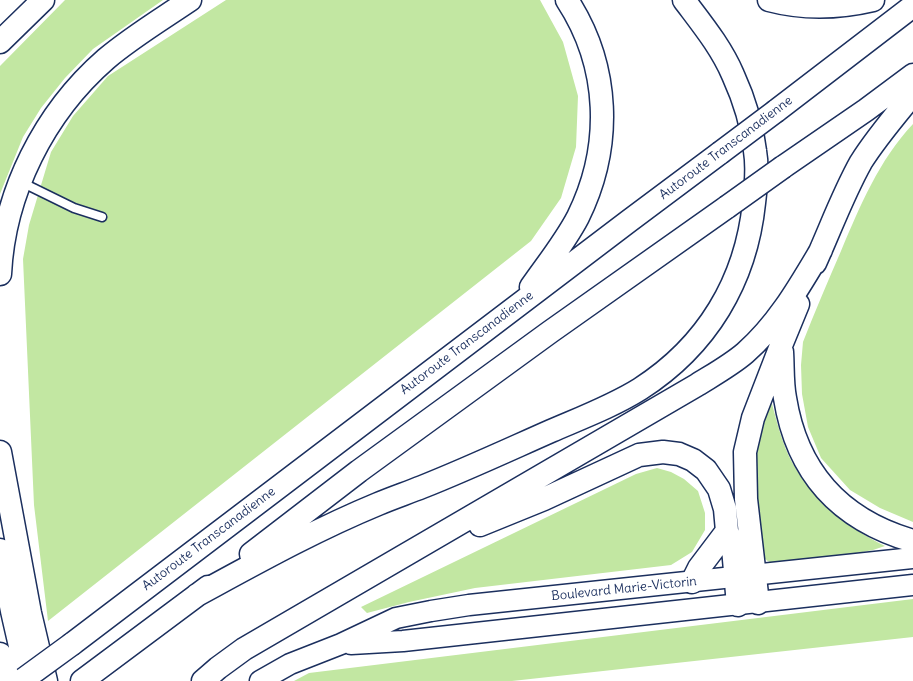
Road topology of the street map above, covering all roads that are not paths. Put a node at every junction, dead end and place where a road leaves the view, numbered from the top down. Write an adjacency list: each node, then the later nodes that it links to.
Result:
1 (43, 0): 8 (highway)
2 (190, 0): 11 (highway)
3 (567, 0): 15 (highway)
4 (684, 0): 26 (highway)
5 (769, 0): 6 (highway)
6 (873, 0)
7 (913, 6): 15 (highway, Autoroute Transcanadienne, bridge)
8 (0, 42)
9 (913, 75): 26 (highway, bridge)
10 (913, 94): 13 (highway)
11 (20, 182): 12 (lane); 14 (highway)
12 (102, 217)
13 (821, 250): 16 (highway); 21 (highway)
14 (0, 274)
15 (520, 303): 32 (highway, Autoroute Transcanadienne, bridge)
16 (782, 343): 19 (highway); 23 (highway)
17 (0, 452): 34 (highway)
18 (727, 531): 21 (highway); 23 (highway); 24 (highway)
19 (913, 541)
20 (0, 550): 33 (highway)
21 (414, 551): 35 (highway)
22 (913, 558): 23 (street, Boulevard Marie-Victorin)
23 (745, 577): 24 (street, Boulevard Marie-Victorin); 27 (highway)
24 (692, 582): 28 (street, Boulevard Marie-Victorin)
25 (913, 585): 27 (street, Boulevard Marie-Victorin)
26 (197, 595): 30 (highway)
27 (748, 604): 28 (street, Boulevard Marie-Victorin)
28 (341, 644): 36 (street, Boulevard Marie-Victorin)
29 (0, 654): 31 (highway)
30 (88, 677)
31 (6, 681)
32 (22, 681)
33 (28, 681)
34 (46, 681)
35 (203, 681)
36 (260, 681)

